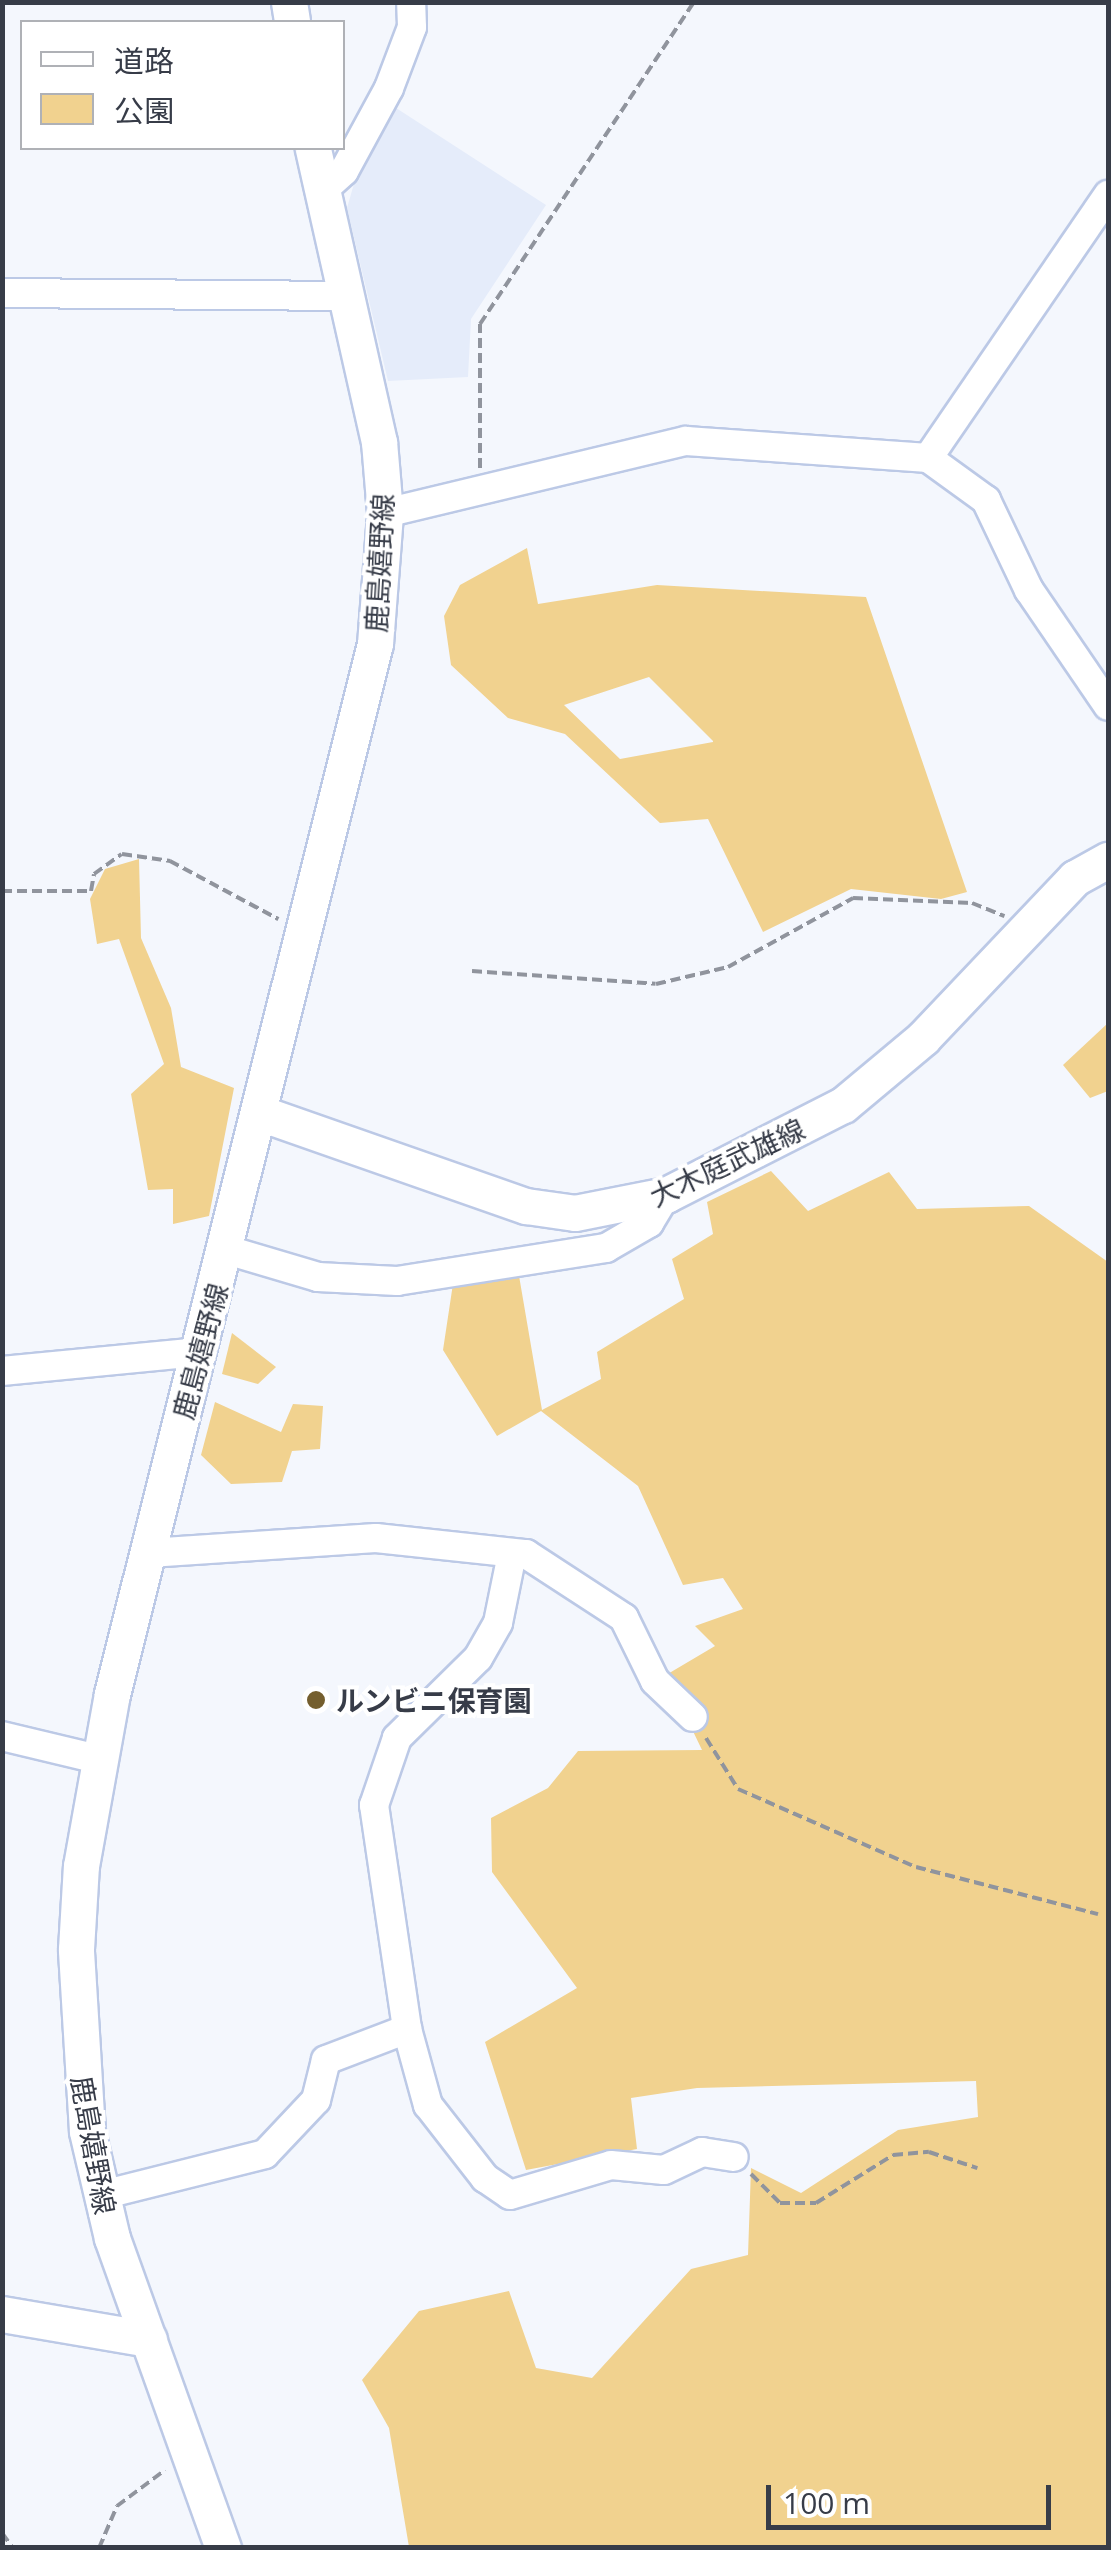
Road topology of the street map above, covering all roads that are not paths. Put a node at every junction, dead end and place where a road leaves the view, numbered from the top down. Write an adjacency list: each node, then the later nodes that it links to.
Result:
1 (411, 2): 3 (street)
2 (313, 150): 3 (main road, 鹿島嬉野線)
3 (323, 190): 6 (main road, 鹿島嬉野線)
4 (1108, 195): 7 (street)
5 (2, 294): 6 (street)
6 (348, 296): 8 (main road, 鹿島嬉野線)
7 (928, 458): 8 (street); 9 (street)
8 (386, 512): 11 (main road, 鹿島嬉野線)
9 (1108, 706)
10 (1108, 860): 12 (main road, 大木庭武雄線)
11 (260, 1112): 12 (main road, 大木庭武雄線); 13 (main road, 鹿島嬉野線)
12 (666, 1195): 13 (street)
13 (227, 1250): 14 (main road, 鹿島嬉野線)
14 (200, 1352): 15 (street); 16 (main road, 鹿島嬉野線)
15 (2, 1371)
16 (149, 1553): 17 (street); 20 (main road, 鹿島嬉野線)
17 (512, 1554): 18 (street); 21 (street)
18 (692, 1717)
19 (2, 1736): 20 (street)
20 (98, 1758): 23 (main road, 鹿島嬉野線)
21 (406, 2029): 22 (street); 23 (street)
22 (734, 2157)
23 (102, 2195): 25 (main road, 鹿島嬉野線)
24 (2, 2314): 25 (main road)
25 (149, 2339): 26 (main road, 鹿島嬉野線)
26 (223, 2548)

